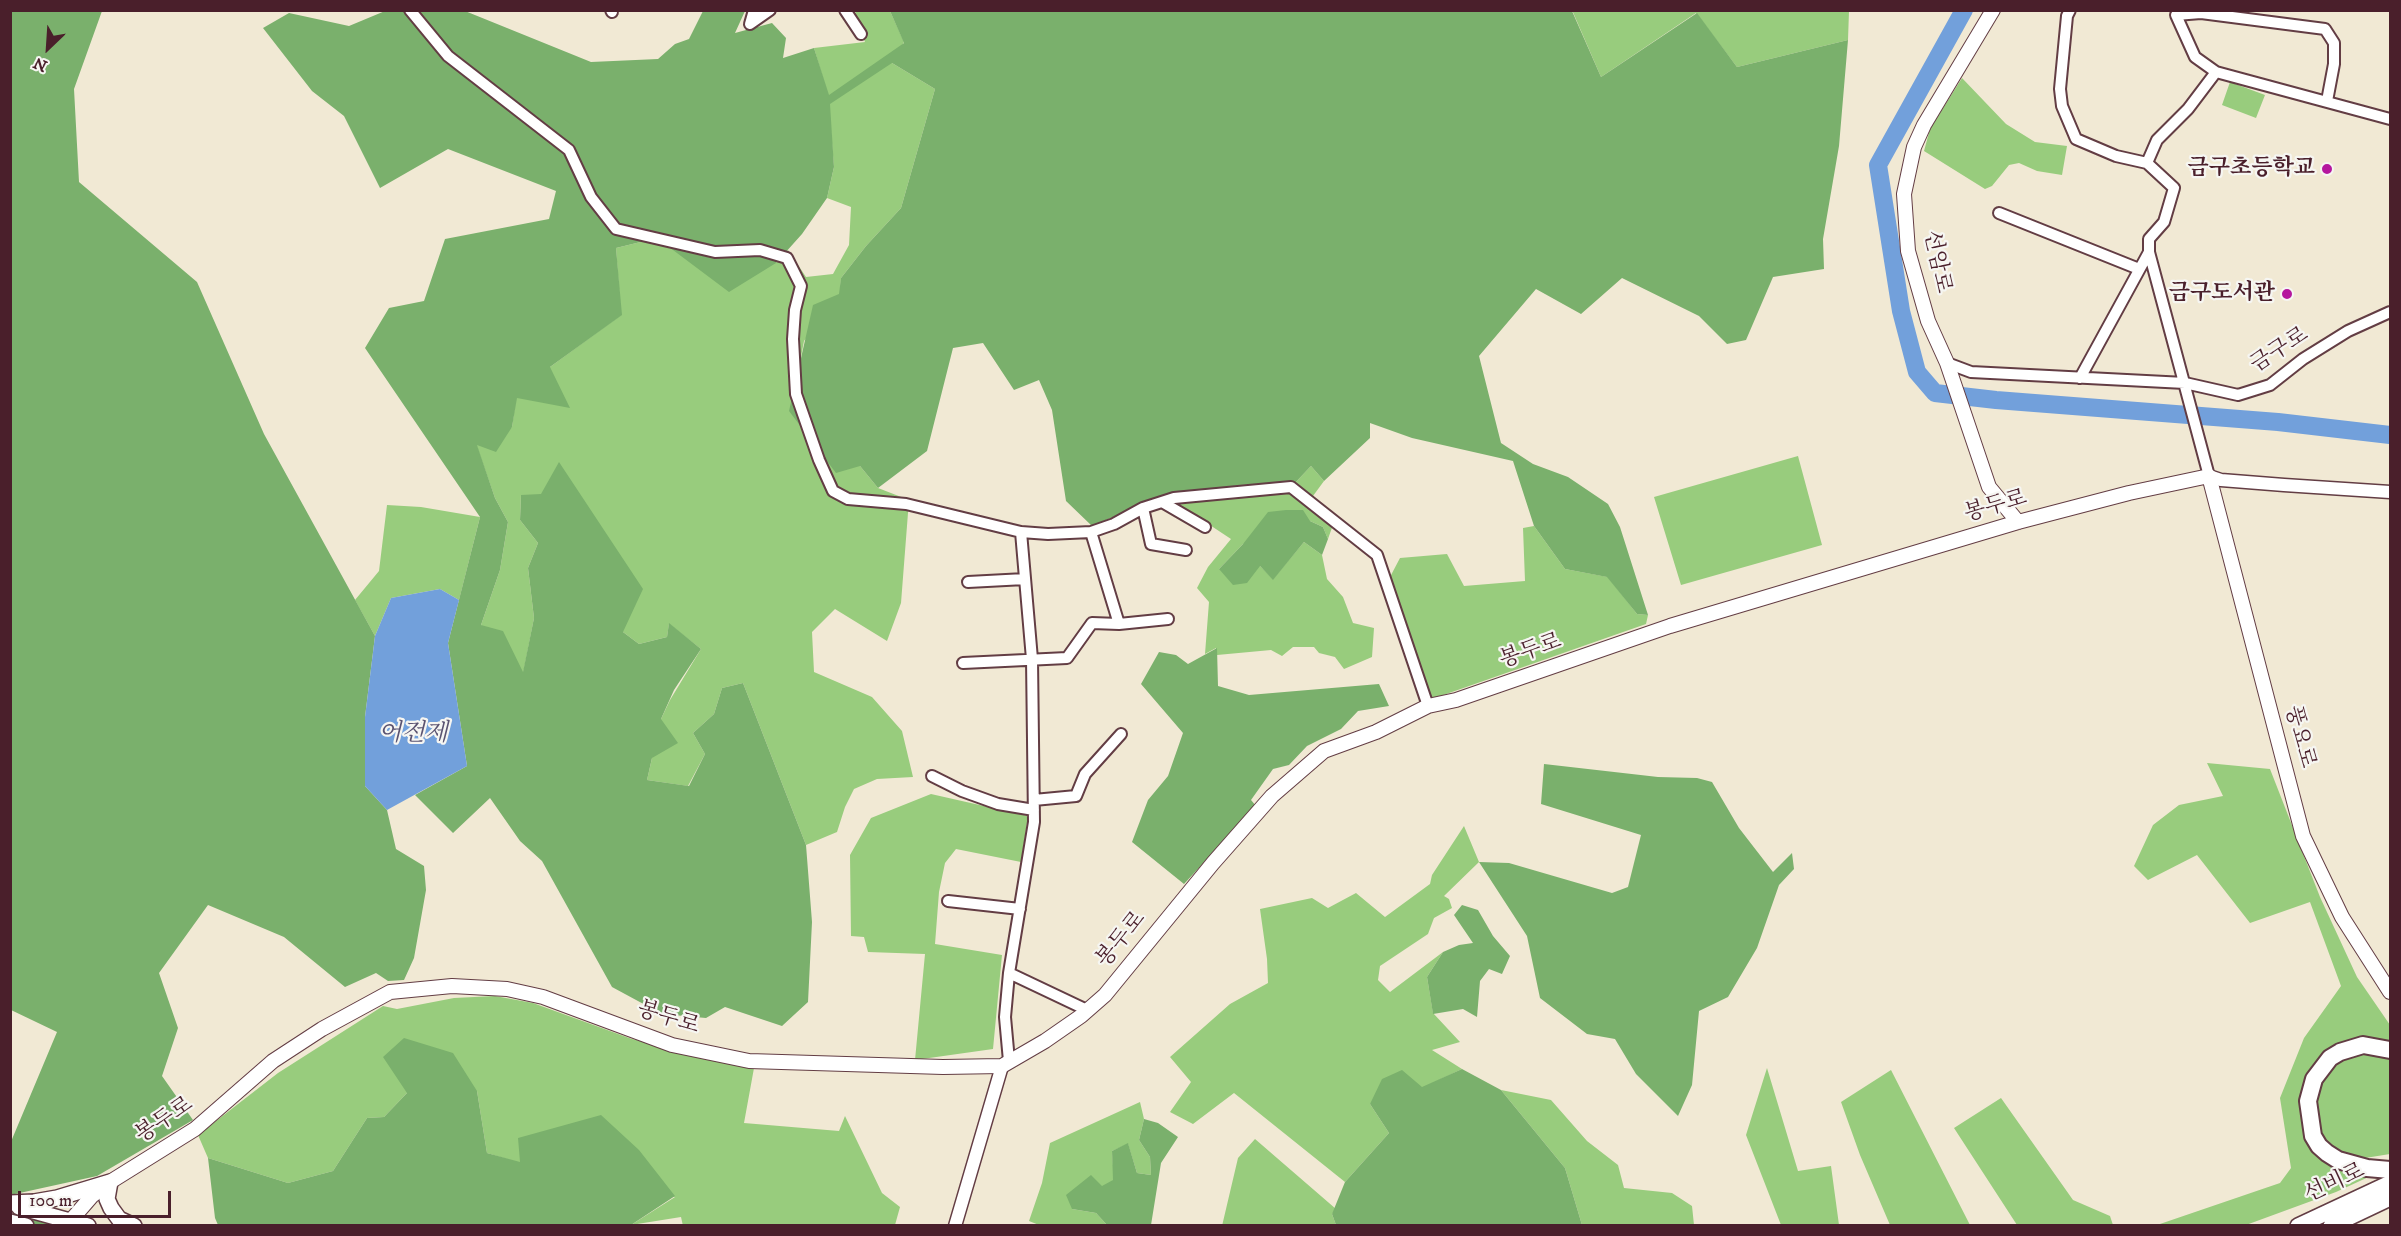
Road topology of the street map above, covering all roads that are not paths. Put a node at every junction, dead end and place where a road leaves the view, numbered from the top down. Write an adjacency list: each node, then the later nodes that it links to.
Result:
1 (410, 10): 26 (street)
2 (754, 10): 3 (street)
3 (770, 10)
4 (845, 10): 8 (street)
5 (1993, 10): 17 (main road, 선암로)
6 (2070, 10): 12 (street)
7 (2176, 13): 9 (street); 10 (street)
8 (861, 34)
9 (2216, 72): 10 (street); 12 (street)
10 (2327, 101): 11 (street)
11 (2391, 119)
12 (2147, 164): 14 (street)
13 (1999, 213): 15 (street)
14 (2149, 252): 15 (street); 19 (street)
15 (2139, 269): 18 (street)
16 (2391, 312): 19 (street, 금구로)
17 (1948, 368): 18 (street, 금구로); 24 (main road, 선암로)
18 (2080, 378): 19 (street, 금구로)
19 (2185, 386): 20 (street)
20 (2209, 476): 21 (street); 24 (main road, 봉두로); 42 (main road, 풍요로)
21 (2391, 492)
22 (1162, 502): 23 (street); 25 (street); 35 (street)
23 (1143, 508): 27 (street); 28 (street)
24 (2018, 522): 35 (main road, 봉두로)
25 (1204, 528)
26 (1021, 532): 27 (street); 29 (street)
27 (1091, 532): 32 (street)
28 (1186, 550)
29 (1025, 579): 30 (street); 33 (street)
30 (968, 582)
31 (1168, 619): 32 (street)
32 (1119, 624): 33 (street)
33 (1032, 659): 34 (street); 38 (street)
34 (963, 663)
35 (1428, 706): 43 (main road, 봉두로)
36 (1121, 735): 38 (street)
37 (932, 776): 38 (street)
38 (1034, 805): 40 (street)
39 (948, 901): 40 (street)
40 (1020, 909): 41 (street)
41 (1009, 973): 43 (street); 45 (street)
42 (2391, 992)
43 (1087, 1010): 45 (main road, 봉두로)
44 (2391, 1050): 46 (highway)
45 (1005, 1064): 47 (main road, 봉두로); 56 (street)
46 (2391, 1170)
47 (110, 1182): 50 (main road); 52 (main road, 봉두로); 55 (main road)
48 (2391, 1183): 57 (main road, 선비로)
49 (2391, 1198): 58 (main road, 선비로)
50 (10, 1204): 52 (main road)
51 (10, 1222): 53 (main road)
52 (68, 1224): 54 (main road)
53 (26, 1226)
54 (88, 1226)
55 (134, 1226)
56 (955, 1226)
57 (2298, 1226)
58 (2331, 1226)

